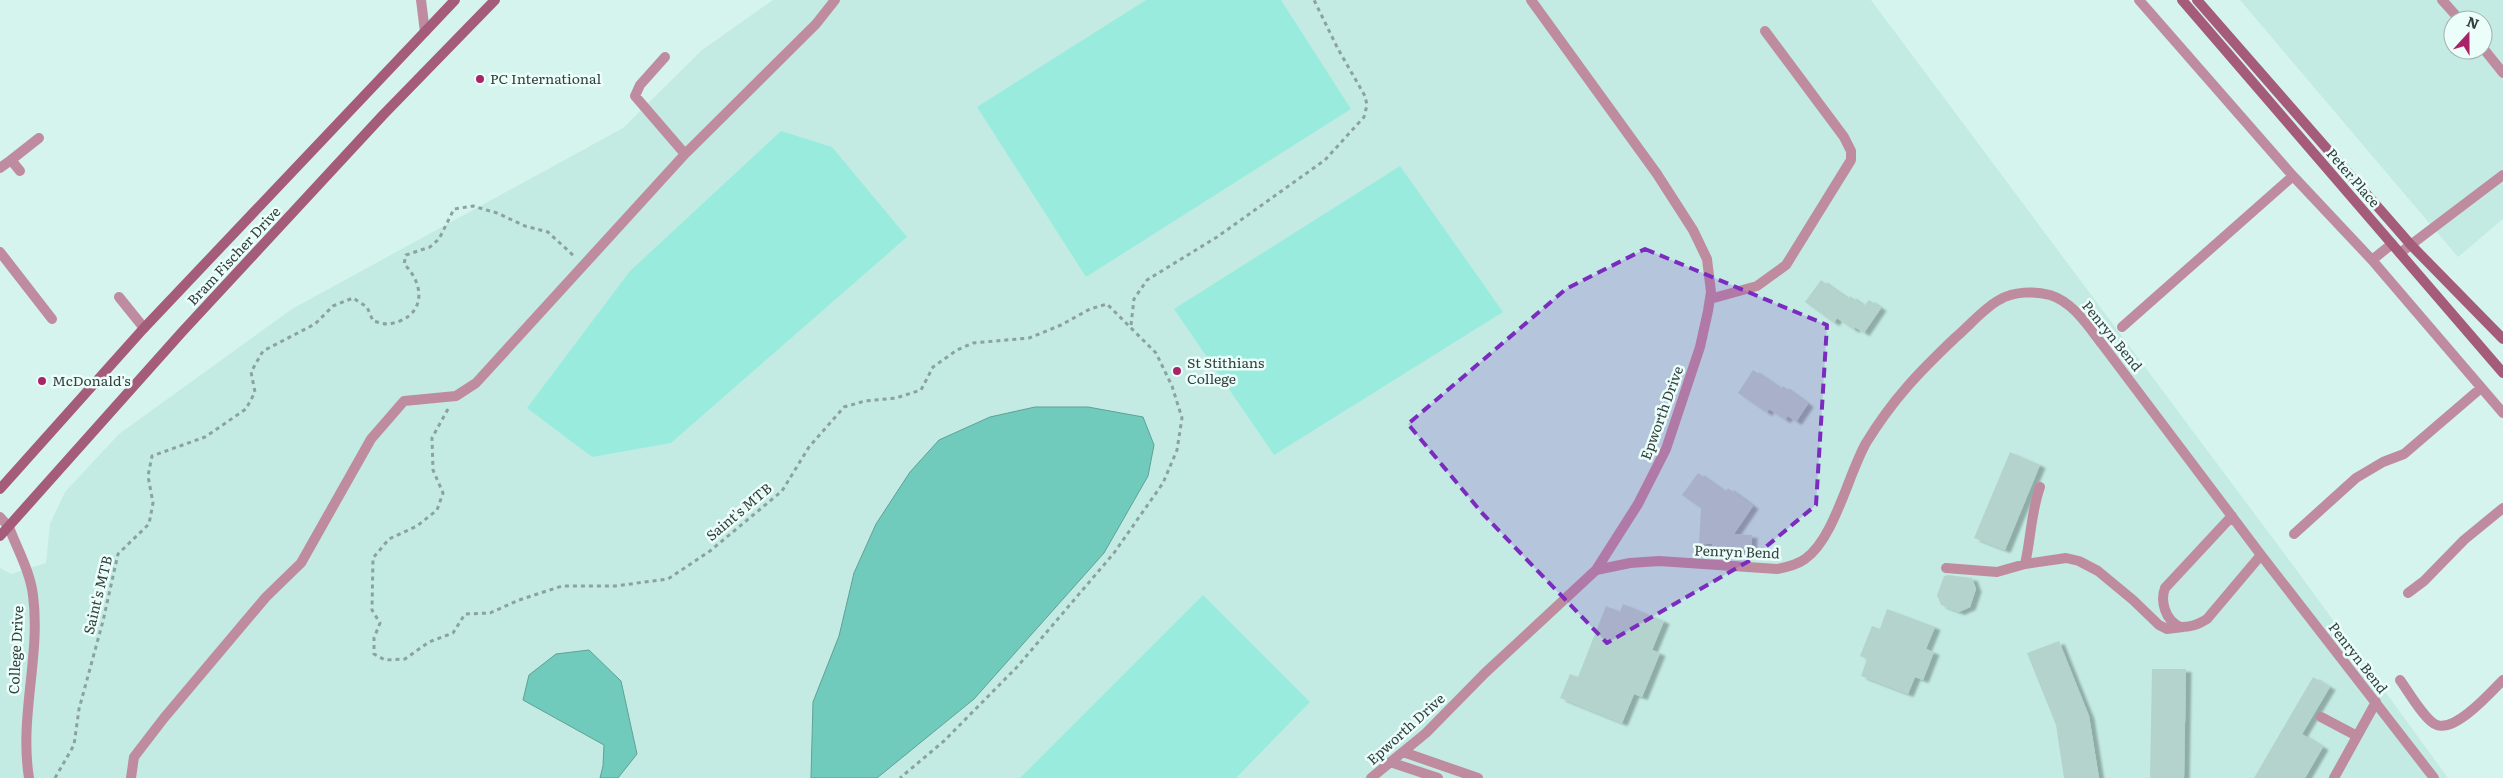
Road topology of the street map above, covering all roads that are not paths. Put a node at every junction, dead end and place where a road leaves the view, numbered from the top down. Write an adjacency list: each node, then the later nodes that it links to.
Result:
1 (421, 0): 12 (street)
2 (455, 0): 12 (main road, Bram Fischer Drive)
3 (495, 0): 44 (main road, Bram Fischer Drive)
4 (835, 0): 17 (street)
5 (1531, 0): 29 (street, Epworth Drive)
6 (2140, 0): 22 (street)
7 (2182, 0): 23 (main road, Peter Place)
8 (2197, 0): 24 (main road, Peter Place)
9 (2442, 0): 10 (street)
10 (2451, 10)
11 (1765, 31): 29 (street)
12 (425, 32): 33 (main road, Bram Fischer Drive)
13 (665, 57): 17 (street)
14 (2493, 60): 15 (street)
15 (2503, 73)
16 (39, 138): 18 (street)
17 (685, 154): 61 (street)
18 (12, 160): 19 (street); 20 (street)
19 (0, 168)
20 (20, 171)
21 (2503, 175): 24 (street)
22 (2293, 176): 27 (street); 32 (street)
23 (2392, 244): 26 (main road, Peter Place); 27 (street)
24 (2411, 245): 26 (street); 30 (main road, Peter Place)
25 (0, 252): 31 (street)
26 (2400, 253): 36 (main road, Peter Place)
27 (2372, 260): 37 (street)
28 (119, 297): 33 (street)
29 (1710, 299): 50 (street, Epworth Drive)
30 (2482, 318): 34 (street); 35 (main road, Peter Place)
31 (52, 319)
32 (2122, 327)
33 (144, 328): 40 (main road, Bram Fischer Drive)
34 (2503, 332)
35 (2503, 339)
36 (2503, 373)
37 (2481, 388): 38 (street); 45 (street)
38 (2503, 413)
39 (2040, 487): 48 (street)
40 (0, 489)
41 (2503, 508): 51 (street)
42 (2232, 516): 47 (street, Penryn Bend); 50 (street, Penryn Bend); 52 (street)
43 (0, 518): 44 (street)
44 (9, 527): 46 (main road, Bram Fischer Drive); 60 (street, College Drive)
45 (2294, 534)
46 (0, 536)
47 (2261, 555): 52 (street); 55 (street, Penryn Bend)
48 (2025, 564): 49 (street); 52 (street)
49 (1946, 568)
50 (1596, 570): 58 (street, Epworth Drive)
51 (2408, 593)
52 (2183, 627)
53 (2400, 680): 54 (street)
54 (2503, 680)
55 (2376, 702): 57 (street); 66 (street, Penryn Bend)
56 (2321, 717): 57 (street)
57 (2357, 736): 65 (street)
58 (1404, 752): 59 (street, Epworth Drive); 64 (street)
59 (1390, 762): 62 (street, Epworth Drive); 63 (street)
60 (29, 778)
61 (131, 778)
62 (1371, 778)
63 (1438, 778)
64 (1478, 778)
65 (2334, 778)
66 (2434, 778)

